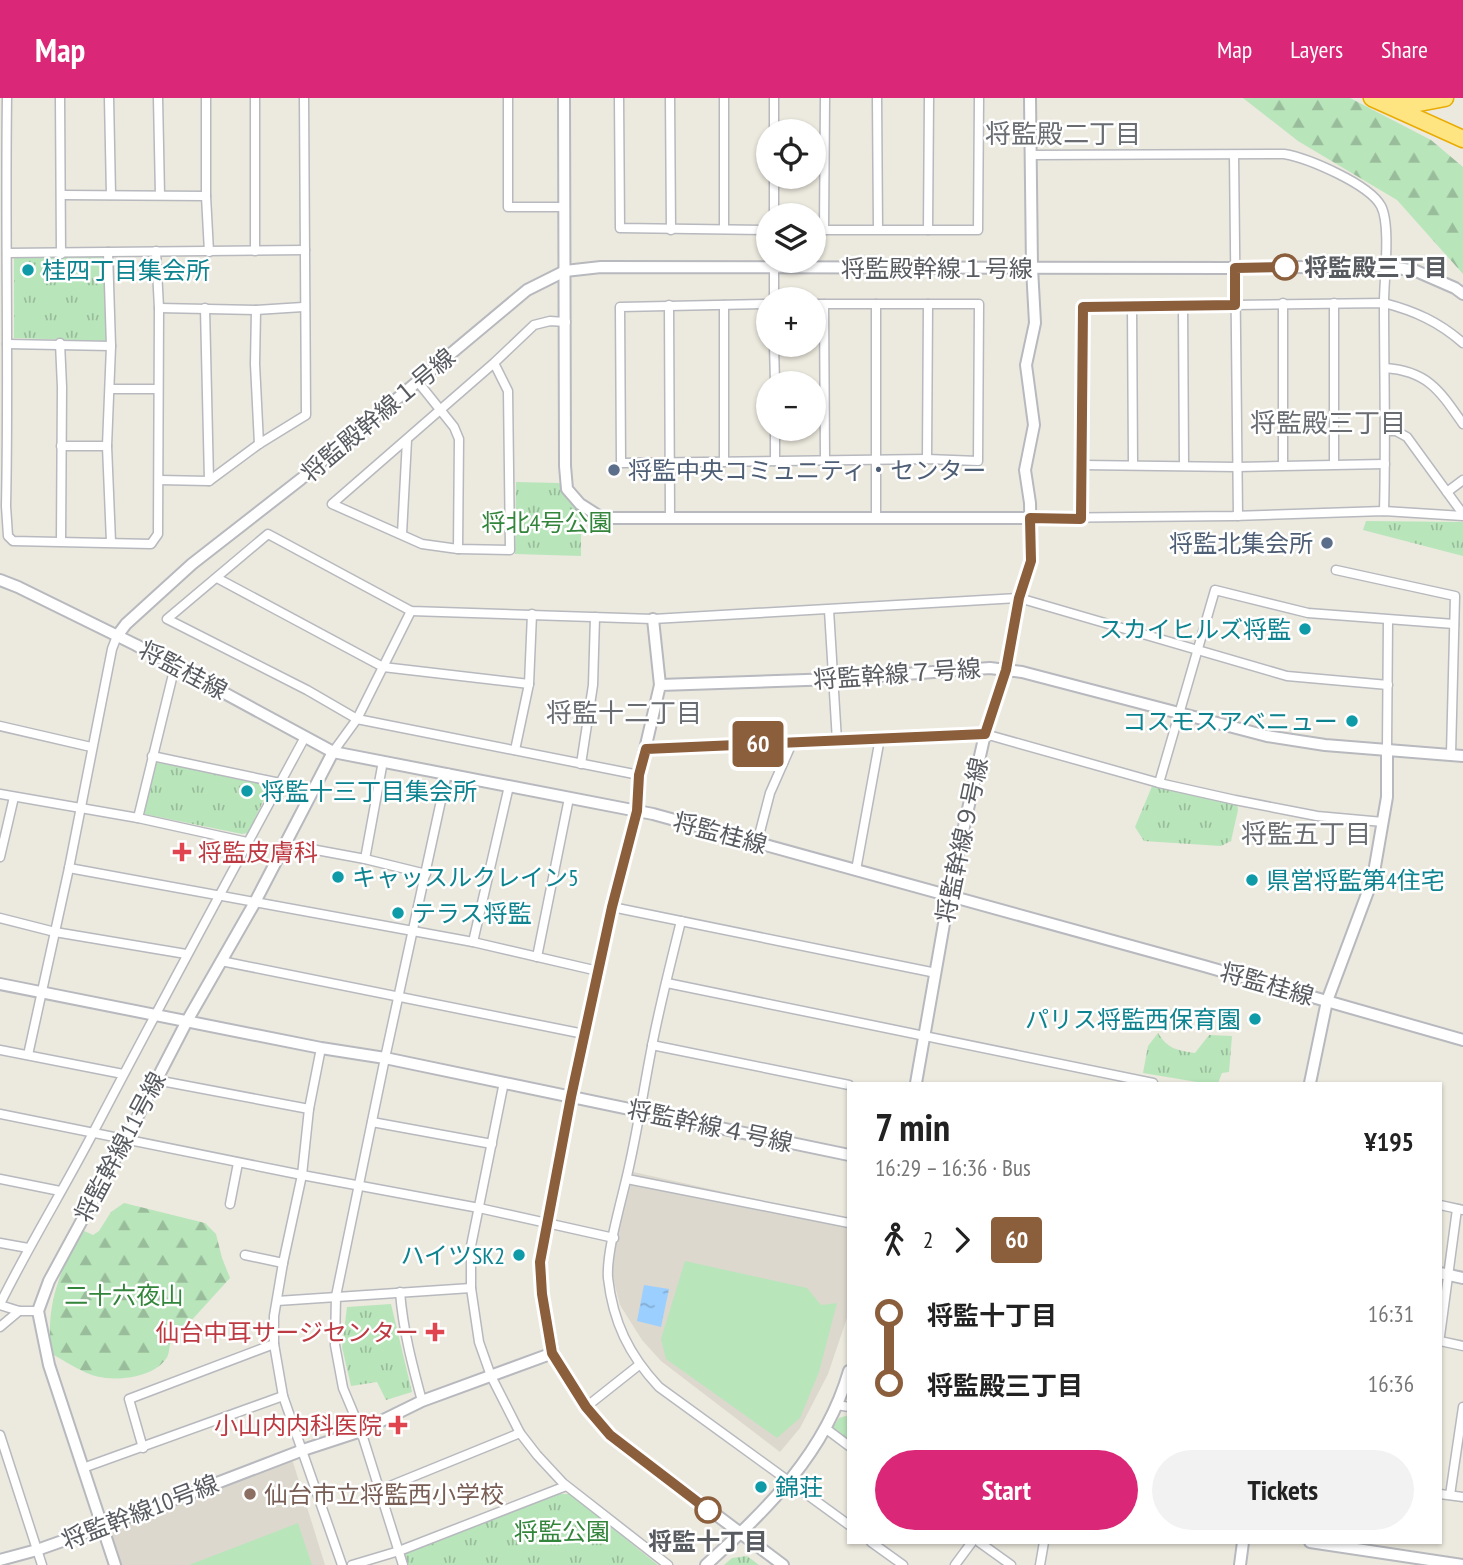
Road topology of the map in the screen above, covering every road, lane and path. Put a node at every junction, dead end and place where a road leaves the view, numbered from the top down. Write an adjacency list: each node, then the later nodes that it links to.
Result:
1 (7, 98): 22 (street)
2 (60, 98): 27 (street)
3 (109, 98): 28 (street)
4 (158, 98): 29 (street)
5 (206, 98): 30 (street)
6 (255, 98): 41 (street)
7 (304, 98): 39 (street)
8 (508, 98): 32 (street)
9 (564, 98): 32 (street)
10 (619, 98): 36 (street)
11 (670, 98): 36 (street)
12 (724, 98): 33 (street)
13 (774, 98): 21 (street)
14 (825, 98): 31 (street)
15 (877, 98): 35 (street)
16 (929, 98): 38 (street)
17 (979, 98): 38 (street)
18 (1030, 98): 24 (street, 将監幹線９号線)
19 (1445, 98): 20 (highway)
20 (1375, 100): 23 (highway)
21 (774, 119)
22 (3, 129): 26 (street)
23 (1463, 139)
24 (1031, 155): 25 (street); 49 (street, 将監幹線９号線)
25 (1234, 155): 47 (street); 50 (street)
26 (2, 186): 44 (street)
27 (62, 195): 28 (street); 45 (street)
28 (111, 195): 29 (street)
29 (159, 195): 30 (street)
30 (206, 196): 43 (street)
31 (824, 203)
32 (564, 207): 51 (street)
33 (724, 229): 36 (street); 37 (street)
34 (826, 229): 35 (street)
35 (878, 229): 38 (street)
36 (671, 230)
37 (756, 230)
38 (928, 230)
39 (305, 250): 41 (street); 65 (street)
40 (156, 251): 42 (street); 43 (street); 66 (street)
41 (255, 251): 43 (street)
42 (108, 252): 45 (street); 73 (street)
43 (209, 252)
44 (7, 253): 45 (street); 71 (street)
45 (61, 254)
46 (756, 265): 51 (street, 将監殿幹線１号線)
47 (1385, 265): 50 (street, 将監殿幹線１号線); 52 (street, 将監殿幹線１号線); 55 (street)
48 (826, 266): 49 (street, 将監殿幹線１号線)
49 (1032, 268): 50 (street, 将監殿幹線１号線); 113 (street, 将監幹線９号線)
50 (1235, 268): 62 (street)
51 (565, 271): 69 (street); 77 (street, 将監殿幹線１号線)
52 (1463, 294)
53 (1283, 303): 54 (street); 62 (street); 101 (street)
54 (1334, 303): 55 (street); 96 (street)
55 (1384, 303): 70 (street); 76 (street)
56 (756, 304): 61 (street)
57 (826, 304): 58 (street)
58 (876, 304): 59 (street); 93 (street)
59 (928, 304): 90 (street); 90 (street)
60 (669, 305): 61 (street); 95 (street); 95 (street)
61 (724, 305): 94 (street)
62 (1235, 305): 64 (street); 102 (street)
63 (1132, 306): 64 (street); 98 (street); 99 (street)
64 (1183, 306): 100 (street)
65 (303, 307): 68 (street); 86 (street)
66 (159, 308): 67 (street); 79 (street)
67 (205, 308): 68 (street); 105 (street)
68 (256, 310): 86 (street)
69 (566, 322): 75 (street); 111 (street)
70 (1463, 343)
71 (7, 344): 72 (street); 80 (street)
72 (60, 344): 73 (street); 87 (street)
73 (111, 346): 78 (street)
74 (824, 357): 91 (street)
75 (494, 363): 81 (street); 118 (street)
76 (1385, 368): 82 (street); 83 (street)
77 (418, 382): 81 (street); 130 (street, 将監殿幹線１号線)
78 (110, 388): 79 (street); 88 (street)
79 (157, 390): 103 (street)
80 (3, 396): 89 (street)
81 (440, 410): 84 (street); 118 (street)
82 (1463, 424)
83 (1387, 431): 97 (street); 106 (street)
84 (407, 440): 115 (street); 115 (street)
85 (775, 441): 92 (street)
86 (259, 444): 105 (street)
87 (61, 446): 88 (street); 116 (street)
88 (107, 446): 117 (street)
89 (4, 451): 107 (street)
90 (927, 459): 93 (street)
91 (825, 460): 92 (street); 93 (street)
92 (775, 461): 94 (street)
93 (878, 461): 112 (street)
94 (724, 462): 95 (street)
95 (670, 463): 111 (street)
96 (1334, 464): 97 (street); 101 (street)
97 (1385, 464): 108 (street)
98 (1082, 465): 99 (street); 114 (street)
99 (1133, 465): 100 (street)
100 (1184, 465): 102 (street)
101 (1283, 465): 102 (street)
102 (1237, 467): 110 (street)
103 (159, 480): 105 (street); 117 (street)
104 (1463, 480): 106 (street)
105 (209, 481)
106 (1447, 492): 109 (street)
107 (3, 506): 116 (street)
108 (1384, 511): 109 (street); 110 (street)
109 (1463, 515)
110 (1238, 516): 114 (street)
111 (670, 517): 112 (street)
112 (876, 518): 113 (street)
113 (1030, 518): 114 (street); 122 (street, 将監幹線９号線)
114 (1081, 519)
115 (402, 534): 118 (street)
116 (61, 541): 117 (street)
117 (111, 542)
118 (458, 549)
119 (1336, 570): 129 (street)
120 (216, 578): 124 (street); 133 (street); 140 (street)
121 (0, 580): 130 (street, 将監桂線)
122 (1019, 598): 123 (street); 131 (street); 134 (street, 将監幹線９号線)
123 (829, 610): 127 (street); 135 (street)
124 (411, 611): 125 (street); 133 (street)
125 (531, 614): 126 (street); 136 (street)
126 (595, 617): 127 (street); 156 (street)
127 (653, 619): 137 (street)
128 (1388, 620): 129 (street); 131 (street); 138 (street)
129 (1454, 624): 152 (street)
130 (117, 636): 132 (street, 将監桂線); 147 (street)
131 (1197, 651): 138 (street); 139 (street)
132 (175, 666): 143 (street, 将監桂線); 153 (street)
133 (383, 667): 136 (street); 140 (street)
134 (1006, 670): 135 (street, 将監幹線７号線); 139 (street, 将監幹線７号線); 142 (street, 将監幹線９号線)
135 (835, 679): 137 (street, 将監幹線７号線); 145 (street)
136 (529, 684): 150 (street)
137 (660, 685): 149 (street)
138 (1388, 685): 148 (street)
139 (1178, 715): 148 (street, 将監幹線７号線); 160 (street)
140 (357, 719): 150 (street); 151 (street)
141 (0, 726): 147 (street)
142 (985, 734): 144 (street); 160 (street); 178 (street, 将監幹線９号線)
143 (305, 737): 151 (street, 将監桂線); 159 (street)
144 (880, 738): 145 (street); 175 (street)
145 (837, 741): 146 (street)
146 (792, 743): 149 (street); 170 (street)
147 (91, 747): 165 (street)
148 (1387, 748): 152 (street, 将監幹線７号線); 168 (street)
149 (646, 749): 158 (street)
150 (515, 750): 156 (street)
151 (333, 752): 155 (street, 将監桂線); 171 (street, 将監幹線11号線)
152 (1451, 754): 154 (street, 将監幹線７号線)
153 (152, 756): 159 (street); 167 (street)
154 (1463, 756)
155 (383, 761): 157 (street, 将監桂線); 173 (street)
156 (581, 764): 158 (street)
157 (447, 773): 161 (street, 将監桂線); 176 (street)
158 (639, 775): 166 (street)
159 (280, 783): 169 (street)
160 (1159, 783): 168 (street)
161 (509, 786): 164 (street, 将監桂線); 185 (street)
162 (0, 794): 163 (street)
163 (14, 797): 165 (street); 172 (street)
164 (569, 798): 166 (street, 将監桂線); 187 (street)
165 (79, 808): 167 (street); 174 (street)
166 (637, 811): 170 (street, 将監桂線); 180 (street)
167 (138, 818): 169 (street)
168 (1384, 822): 195 (street)
169 (247, 842): 177 (street)
170 (757, 843): 175 (street, 将監桂線)
171 (284, 844): 173 (street); 179 (street, 将監幹線11号線)
172 (0, 857)
173 (365, 859): 176 (street)
174 (69, 868): 177 (street); 183 (street)
175 (856, 870): 178 (street, 将監桂線)
176 (426, 874): 184 (street)
177 (217, 896): 179 (street); 186 (street)
178 (949, 896): 190 (street, 将監幹線９号線); 195 (street, 将監桂線)
179 (254, 904): 184 (street); 188 (street, 将監幹線11号線)
180 (612, 907): 182 (street); 189 (street)
181 (0, 918): 183 (street)
182 (681, 921): 190 (street); 191 (street)
183 (55, 932): 186 (street); 193 (street)
184 (413, 933): 185 (street); 194 (street)
185 (473, 942): 187 (street)
186 (186, 954): 196 (street)
187 (537, 957): 189 (street)
188 (220, 961): 194 (street); 197 (street, 将監幹線11号線)
189 (598, 971): 198 (street)
190 (936, 972): 199 (street, 将監幹線９号線)
191 (667, 983): 199 (street); 201 (street)
192 (0, 984): 193 (street, 将監幹線４号線)
193 (40, 992): 196 (street, 将監幹線４号線); 204 (street)
194 (400, 997): 198 (street); 205 (street)
195 (1327, 1002): 200 (street, 将監桂線); 212 (street)
196 (154, 1015): 197 (street, 将監幹線４号線); 206 (street)
197 (187, 1021): 202 (street, 将監幹線４号線); 208 (street, 将監幹線11号線)
198 (584, 1034): 214 (street)
199 (924, 1035): 207 (street); 210 (street, 将監幹線９号線)
200 (1463, 1040)
201 (652, 1045): 213 (street); 216 (street)
202 (321, 1048): 205 (street, 将監幹線４号線); 215 (street)
203 (0, 1050): 204 (street)
204 (28, 1055): 206 (street)
205 (385, 1058): 209 (street, 将監幹線４号線); 218 (street)
206 (123, 1074): 219 (street)
207 (1113, 1079): 211 (street)
208 (156, 1080): 215 (street); 220 (street, 将監幹線11号線)
209 (504, 1082): 214 (street, 将監幹線４号線); 221 (street)
210 (915, 1082)
211 (1143, 1082)
212 (1310, 1082)
213 (847, 1085)
214 (571, 1097): 216 (street, 将監幹線４号線); 233 (street)
215 (309, 1109): 224 (street)
216 (641, 1112): 222 (street, 将監幹線４号線); 226 (street)
217 (0, 1114): 219 (street)
218 (372, 1122): 221 (street); 227 (street)
219 (93, 1133): 220 (street); 228 (street)
220 (125, 1141): 223 (street); 249 (street, 将監幹線11号線)
221 (492, 1144): 231 (street)
222 (847, 1154)
223 (238, 1163): 224 (street); 229 (street)
224 (302, 1175): 227 (street); 239 (street)
225 (0, 1179): 228 (street)
226 (627, 1179): 234 (street); 235 (street)
227 (358, 1186): 231 (street); 244 (street)
228 (60, 1191): 237 (street)
229 (230, 1204)
230 (1442, 1205): 232 (street)
231 (479, 1208): 233 (street); 242 (street)
232 (1460, 1209): 240 (street)
233 (547, 1223): 235 (street); 254 (street)
234 (847, 1223)
235 (614, 1238): 255 (street)
236 (0, 1242): 237 (street)
237 (28, 1248): 246 (street)
238 (245, 1255): 239 (street)
239 (283, 1262): 245 (street)
240 (1444, 1274): 241 (street); 247 (street)
241 (1463, 1278)
242 (471, 1288): 243 (street); 256 (street)
243 (400, 1292): 244 (street); 259 (street)
244 (336, 1296): 245 (street); 264 (street)
245 (277, 1301): 252 (street)
246 (0, 1304): 248 (street)
247 (1442, 1306)
248 (19, 1311): 249 (street); 250 (street)
249 (38, 1311): 270 (street)
250 (0, 1327)
251 (1442, 1339): 253 (street)
252 (274, 1344): 258 (street); 268 (street)
253 (1463, 1346)
254 (552, 1353): 256 (street, 将監幹線10号線); 261 (street)
255 (639, 1365): 261 (street); 271 (street)
256 (491, 1376): 259 (street, 将監幹線10号線); 265 (street)
257 (847, 1383): 260 (street)
258 (283, 1396): 268 (street); 269 (street)
259 (422, 1401): 264 (street, 将監幹線10号線)
260 (843, 1406): 263 (street)
261 (586, 1407): 279 (street)
262 (1463, 1407): 275 (street)
263 (825, 1428): 267 (street); 271 (street)
264 (361, 1431): 269 (street, 将監幹線10号線); 273 (street)
265 (520, 1433): 272 (street); 273 (street)
266 (0, 1436): 286 (street)
267 (847, 1444)
268 (143, 1448): 270 (street)
269 (303, 1450): 278 (street, 将監幹線10号線); 292 (street)
270 (83, 1468): 278 (street)
271 (790, 1482): 277 (street); 279 (street)
272 (566, 1486): 287 (street); 295 (street)
273 (380, 1490): 287 (street)
274 (1442, 1494): 275 (street)
275 (1450, 1495): 276 (street)
276 (1463, 1497)
277 (847, 1524)
278 (102, 1527): 286 (street, 将監幹線10号線); 291 (street)
279 (740, 1534): 296 (street); 297 (street)
280 (875, 1544): 298 (street)
281 (971, 1544): 299 (street)
282 (982, 1544): 300 (street)
283 (1044, 1544): 301 (street)
284 (1243, 1544): 302 (street)
285 (1323, 1544): 289 (street)
286 (37, 1550): 288 (street, 将監幹線10号線); 290 (street)
287 (399, 1551): 293 (street); 294 (street)
288 (0, 1560)
289 (1408, 1561): 303 (street)
290 (42, 1565)
291 (115, 1565)
292 (342, 1565)
293 (352, 1565)
294 (403, 1565)
295 (668, 1565)
296 (706, 1565)
297 (783, 1565)
298 (903, 1565)
299 (955, 1565)
300 (1010, 1565)
301 (1040, 1565)
302 (1240, 1565)
303 (1463, 1565)

